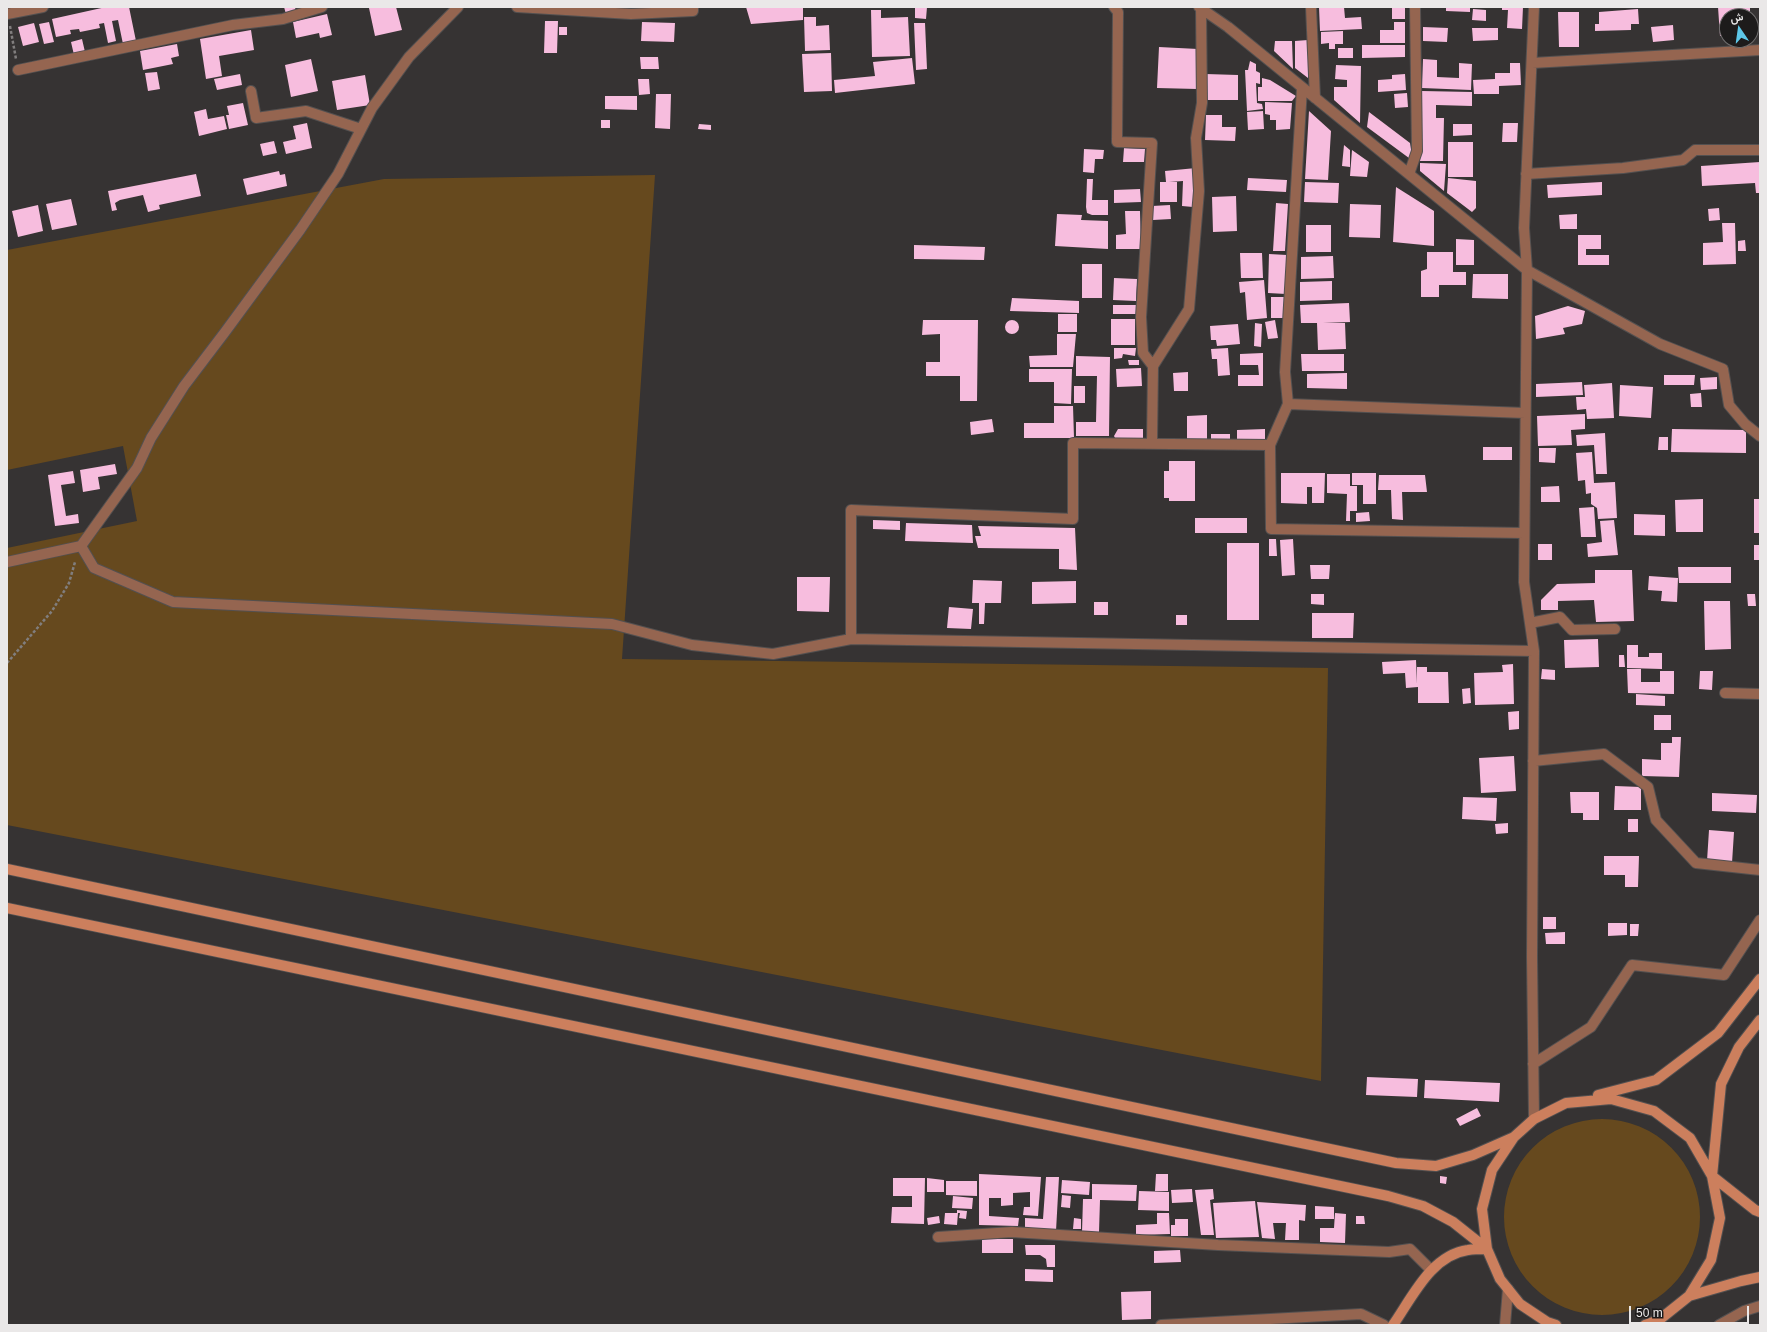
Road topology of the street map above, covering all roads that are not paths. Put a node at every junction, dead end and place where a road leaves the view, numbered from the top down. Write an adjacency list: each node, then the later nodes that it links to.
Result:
1 (43, 7): 11 (street)
2 (322, 7): 14 (street)
3 (458, 7): 18 (street)
4 (517, 7): 5 (street)
5 (693, 7)
6 (1114, 7): 23 (street)
7 (1200, 7): 15 (street); 23 (street)
8 (1311, 7): 17 (street)
9 (1415, 7): 20 (street)
10 (1534, 7): 13 (street)
11 (8, 14)
12 (1760, 50): 13 (street)
13 (1532, 63): 21 (street)
14 (18, 70)
15 (1302, 88): 17 (street); 24 (street)
16 (251, 92): 18 (street)
17 (1315, 98): 20 (street)
18 (361, 129): 30 (street)
19 (1760, 150): 21 (street)
20 (1409, 174): 22 (street)
21 (1526, 174): 22 (street)
22 (1527, 270): 25 (street); 26 (street)
23 (1153, 366): 27 (street)
24 (1288, 404): 25 (street); 28 (street)
25 (1525, 413): 29 (street)
26 (1760, 436)
27 (1152, 444): 28 (street); 34 (street)
28 (1270, 445): 29 (street)
29 (1524, 533): 32 (street)
30 (81, 546): 31 (street); 34 (street)
31 (7, 562)
32 (1530, 623): 33 (street); 35 (street)
33 (1615, 629)
34 (851, 639): 35 (street)
35 (1534, 651): 38 (street)
36 (1725, 693): 37 (street)
37 (1760, 694)
38 (1533, 761): 40 (street); 45 (street)
39 (7, 869): 48 (main road)
40 (1760, 870)
41 (7, 908): 52 (main road)
42 (1760, 920): 45 (street)
43 (1760, 979): 46 (main road)
44 (1760, 1020): 49 (main road)
45 (1533, 1064): 47 (street)
46 (1566, 1104): 47 (main road); 49 (main road)
47 (1534, 1119): 48 (main road)
48 (1514, 1136): 52 (main road)
49 (1712, 1176): 50 (main road); 56 (main road)
50 (1760, 1212)
51 (938, 1237): 53 (street)
52 (1486, 1249): 53 (main road); 55 (main road)
53 (1431, 1270): 60 (main road)
54 (1760, 1278): 56 (main road)
55 (1508, 1289): 61 (street); 62 (main road)
56 (1689, 1296): 63 (main road)
57 (1760, 1306): 64 (street)
58 (1161, 1325): 59 (street)
59 (1384, 1325)
60 (1393, 1325)
61 (1505, 1325)
62 (1556, 1325)
63 (1645, 1325)
64 (1719, 1325)

